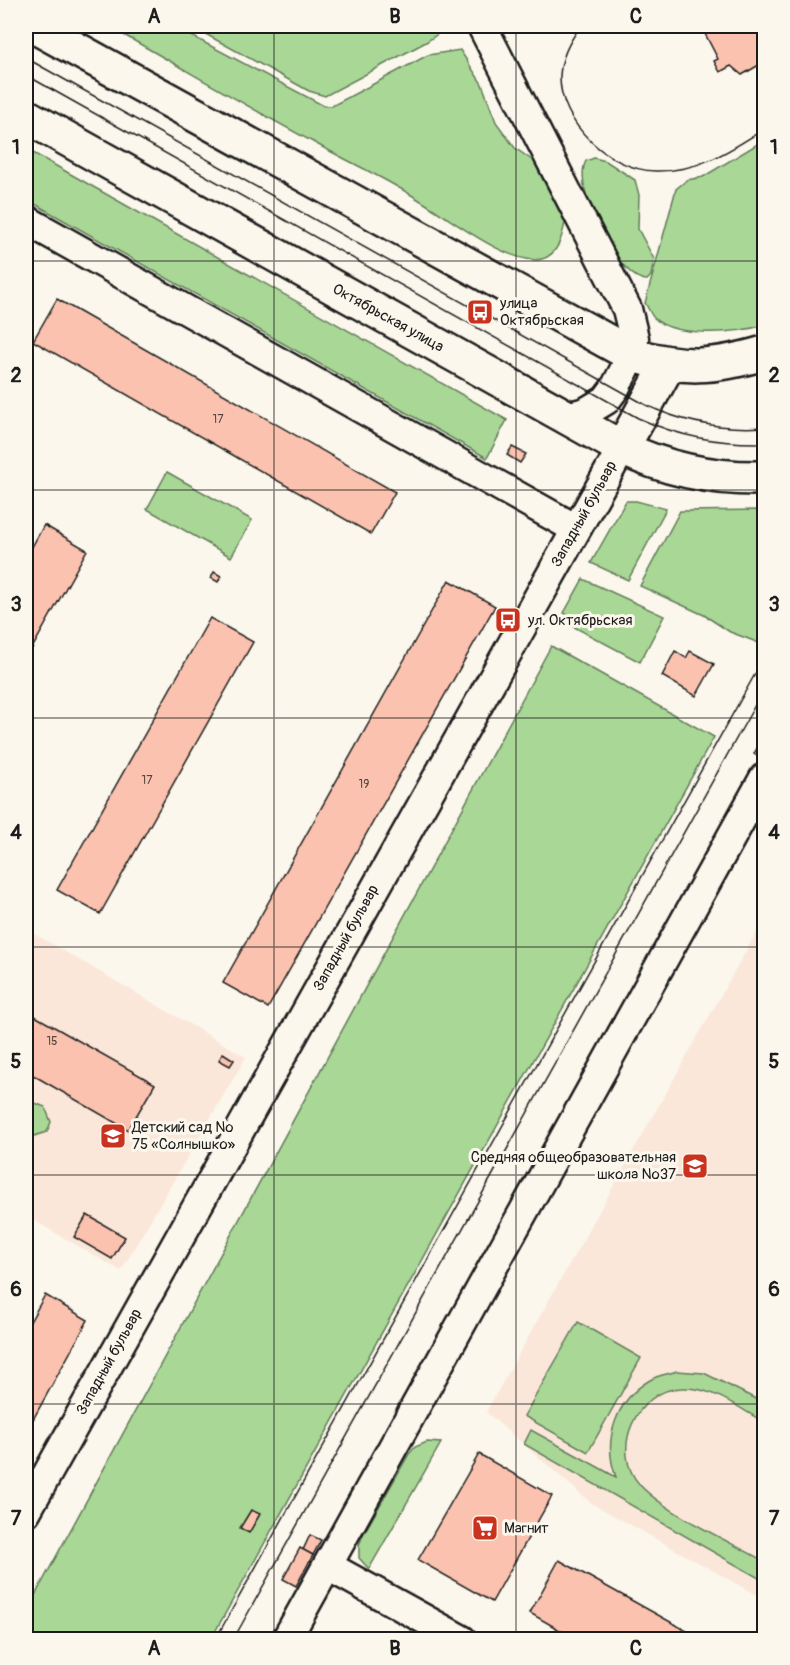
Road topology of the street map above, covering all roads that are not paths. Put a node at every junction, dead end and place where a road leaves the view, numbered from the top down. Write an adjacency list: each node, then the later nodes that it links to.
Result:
1 (34, 26): 6 (main road)
2 (482, 26): 6 (street)
3 (26, 116): 9 (main road, Октябрьская улица)
4 (26, 220): 12 (street)
5 (765, 353): 7 (main road)
6 (632, 355): 7 (main road); 8 (street); 9 (street)
7 (668, 365): 8 (main road, Западный бульвар)
8 (650, 397): 10 (main road, Западный бульвар)
9 (566, 417): 10 (main road, Октябрьская улица)
10 (622, 448): 11 (main road, Октябрьская улица); 12 (street, Западный бульвар)
11 (765, 478)
12 (576, 529): 14 (street, Западный бульвар)
13 (765, 778): 15 (street)
14 (26, 1512)
15 (328, 1566): 16 (street); 17 (street)
16 (286, 1640)
17 (462, 1640)

